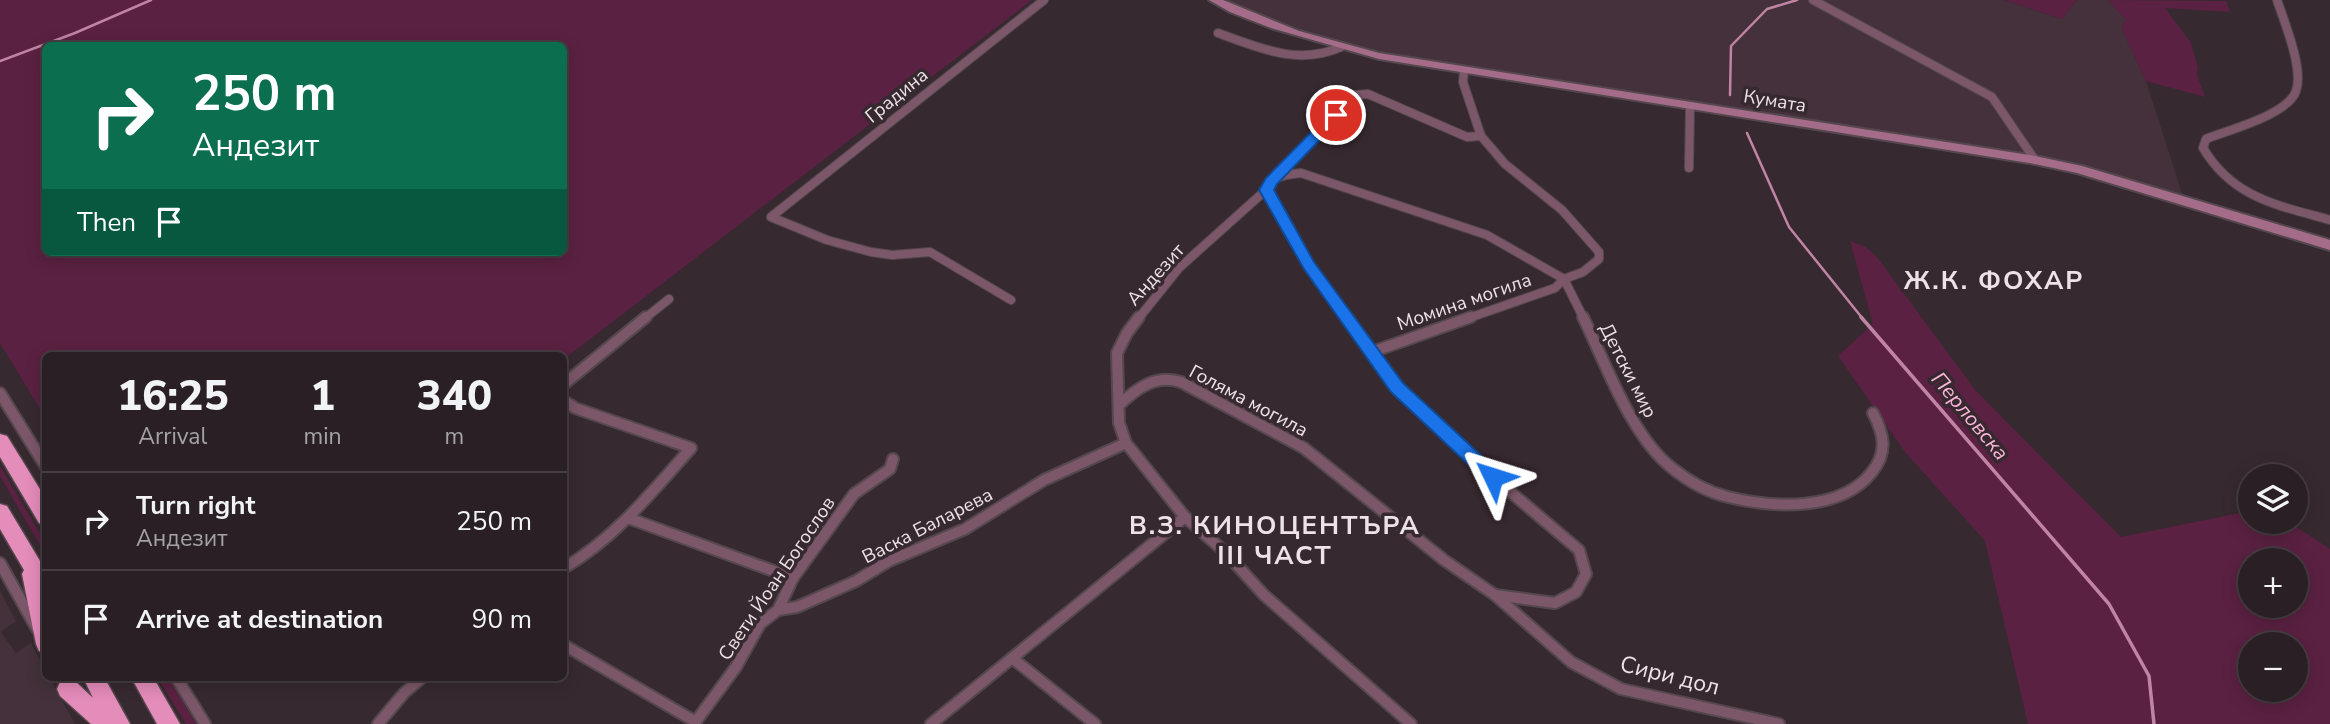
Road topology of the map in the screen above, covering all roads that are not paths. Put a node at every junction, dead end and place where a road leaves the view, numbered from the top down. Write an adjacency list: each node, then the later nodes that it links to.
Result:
1 (1044, 0): 18 (street, Градина)
2 (1214, 0): 6 (main road, Кумата)
3 (1813, 0): 10 (street)
4 (2277, 0): 14 (street)
5 (1218, 33): 6 (street)
6 (1341, 47): 7 (main road, Кумата)
7 (1464, 71): 8 (main road, Кумата); 9 (street)
8 (1690, 106): 10 (main road, Кумата); 11 (street)
9 (1481, 136): 12 (street); 16 (street)
10 (2035, 160): 15 (main road, Кумата)
11 (1689, 168)
12 (1280, 175): 13 (street); 16 (street)
13 (1266, 190): 19 (street, Голяма могила); 23 (street, Андезит)
14 (2330, 220)
15 (2330, 245)
16 (1564, 279): 19 (street, Момина могила); 24 (street, Детски мир)
17 (669, 299): 20 (street)
18 (1011, 300)
19 (1372, 352): 38 (street, Голяма могила)
20 (567, 382)
21 (0, 393): 28 (street)
22 (567, 403): 32 (street)
23 (1119, 405): 26 (street); 38 (street, Голяма могила)
24 (1873, 413)
25 (0, 441): 29 (highway)
26 (1126, 443): 31 (street); 39 (street, Васка Баларева)
27 (893, 460): 36 (street, Свети Йоан Богослов)
28 (42, 461)
29 (42, 510)
30 (0, 512): 33 (highway)
31 (1185, 517): 43 (street); 58 (street)
32 (628, 518): 35 (street); 36 (street)
33 (30, 561): 37 (highway); 40 (highway)
34 (0, 563): 41 (street)
35 (567, 566)
36 (793, 578): 39 (street, Свети Йоан Богослов)
37 (42, 583)
38 (1496, 595): 59 (street, Сири дол)
39 (778, 610): 50 (street, Свети Йоан Богослов)
40 (42, 623)
41 (42, 637)
42 (567, 647): 50 (street)
43 (1012, 658): 56 (street); 57 (street)
44 (95, 681): 53 (highway)
45 (143, 681): 54 (highway)
46 (178, 681): 55 (street)
47 (416, 681): 49 (street)
48 (65, 683): 51 (street); 52 (highway)
49 (382, 723)
50 (695, 723)
51 (88, 724)
52 (106, 724)
53 (120, 724)
54 (169, 724)
55 (205, 724)
56 (931, 724)
57 (1095, 724)
58 (1411, 724)
59 (1779, 724)

